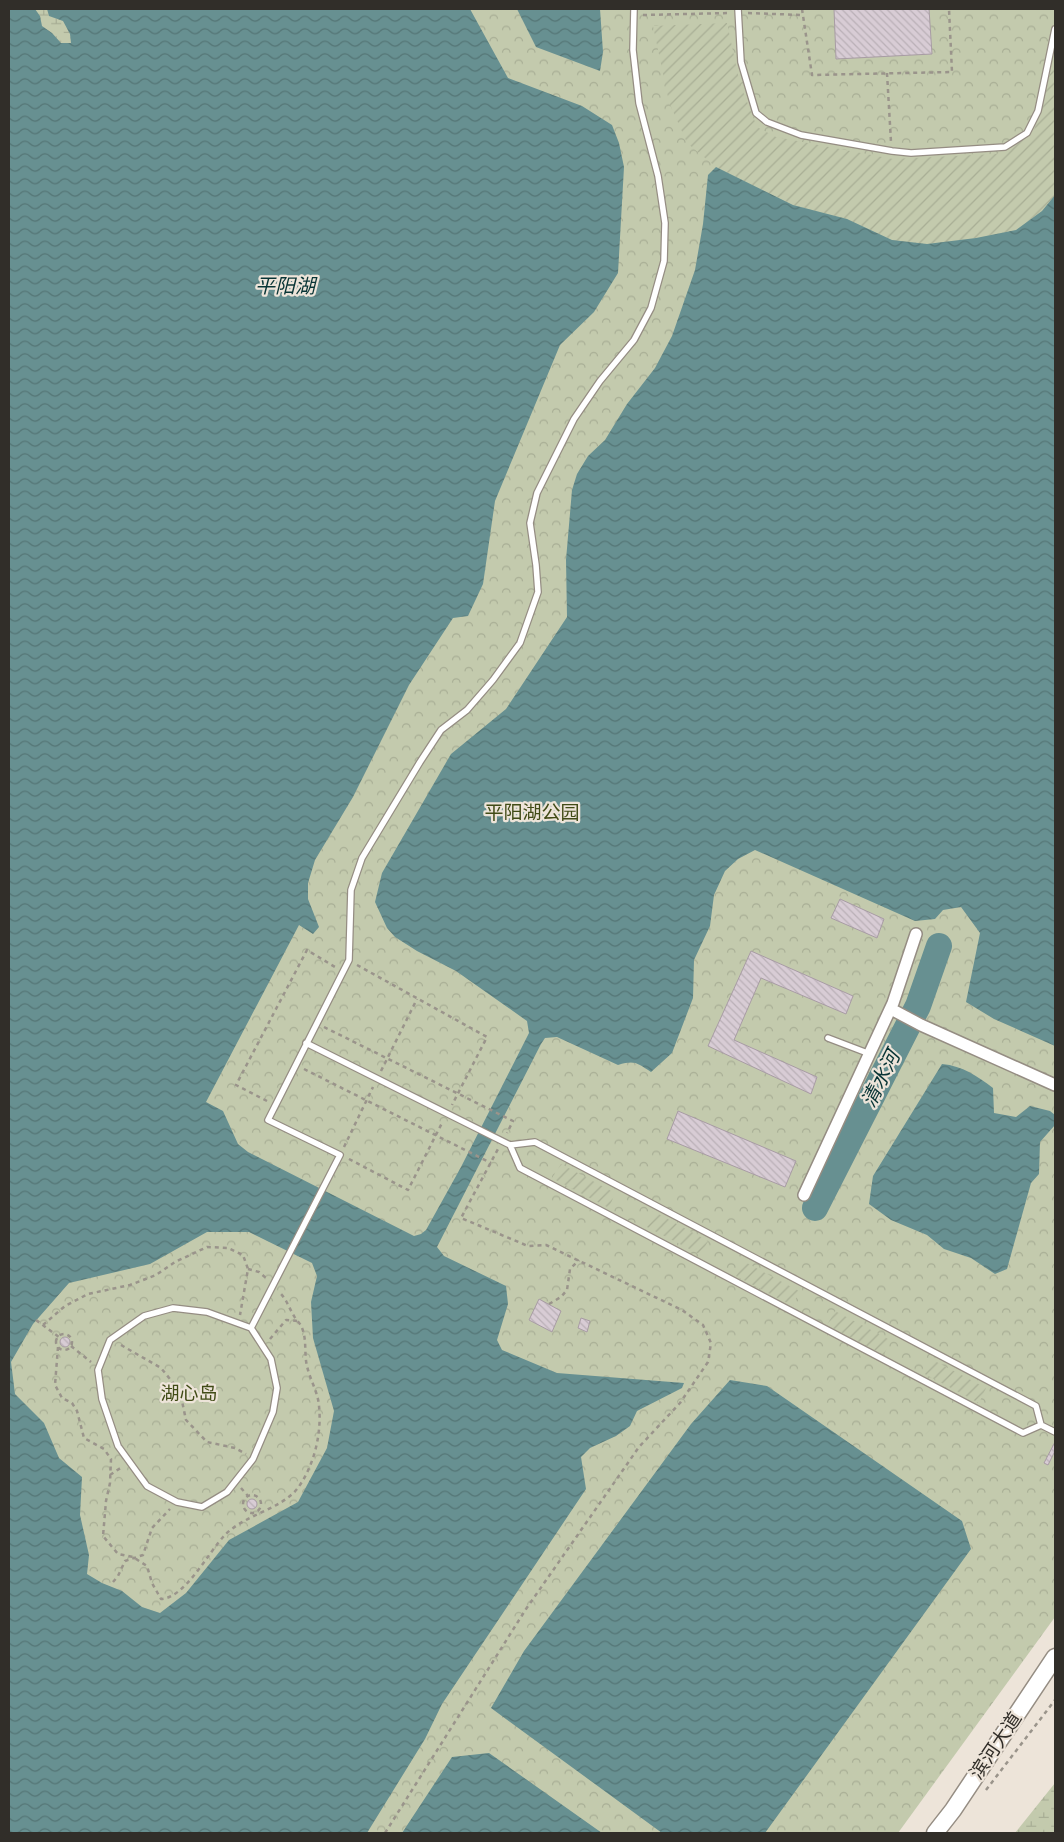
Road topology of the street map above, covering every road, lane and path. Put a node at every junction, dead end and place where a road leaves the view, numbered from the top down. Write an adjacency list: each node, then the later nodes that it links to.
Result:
1 (802, 9): 5 (path)
2 (949, 9): 7 (path)
3 (739, 11): 4 (path); 5 (path); 8 (lane)
4 (634, 12): 10 (lane)
5 (802, 15): 7 (path)
6 (1055, 29): 8 (lane)
7 (887, 73): 8 (path)
8 (892, 151)
9 (916, 934): 12 (street)
10 (349, 960): 11 (lane); 19 (path)
11 (343, 972): 13 (lane); 20 (path)
12 (890, 1009): 16 (street); 18 (street)
13 (317, 1023): 15 (lane); 19 (path)
14 (828, 1038): 16 (lane)
15 (306, 1043): 17 (lane); 21 (lane)
16 (870, 1054): 27 (street)
17 (296, 1065): 20 (lane); 22 (path)
18 (1055, 1085)
19 (458, 1093): 21 (path); 23 (path)
20 (275, 1105): 25 (lane)
21 (447, 1113): 22 (path); 23 (lane)
22 (436, 1135): 25 (path); 26 (path)
23 (503, 1141): 24 (lane); 26 (path)
24 (510, 1145): 43 (lane); 43 (lane)
25 (340, 1155): 30 (lane)
26 (491, 1163): 28 (path)
27 (804, 1195)
28 (579, 1260): 31 (path); 55 (path)
29 (248, 1269): 30 (path); 34 (path); 35 (path)
30 (273, 1284): 33 (path); 36 (lane)
31 (549, 1304)
32 (36, 1320): 35 (path)
33 (298, 1321): 41 (path); 49 (path)
34 (237, 1323): 36 (lane); 38 (lane)
35 (43, 1325): 37 (path)
36 (251, 1328): 41 (lane)
37 (59, 1337): 39 (path); 40 (path)
38 (110, 1340): 42 (lane); 45 (path)
39 (71, 1346): 40 (path); 42 (path)
40 (58, 1347): 47 (path)
41 (264, 1348): 45 (lane)
42 (98, 1367): 46 (lane)
43 (1042, 1425): 44 (lane)
44 (1055, 1432)
45 (253, 1459): 48 (lane)
46 (129, 1461): 47 (path); 48 (lane)
47 (110, 1475): 50 (path)
48 (176, 1502): 50 (path)
49 (259, 1511): 49 (path); 50 (path)
50 (133, 1557): 51 (path)
51 (113, 1582)
52 (1055, 1657): 56 (main road, 滨河大道)
53 (1055, 1700): 54 (path)
54 (983, 1794)
55 (385, 1833)
56 (935, 1833)

